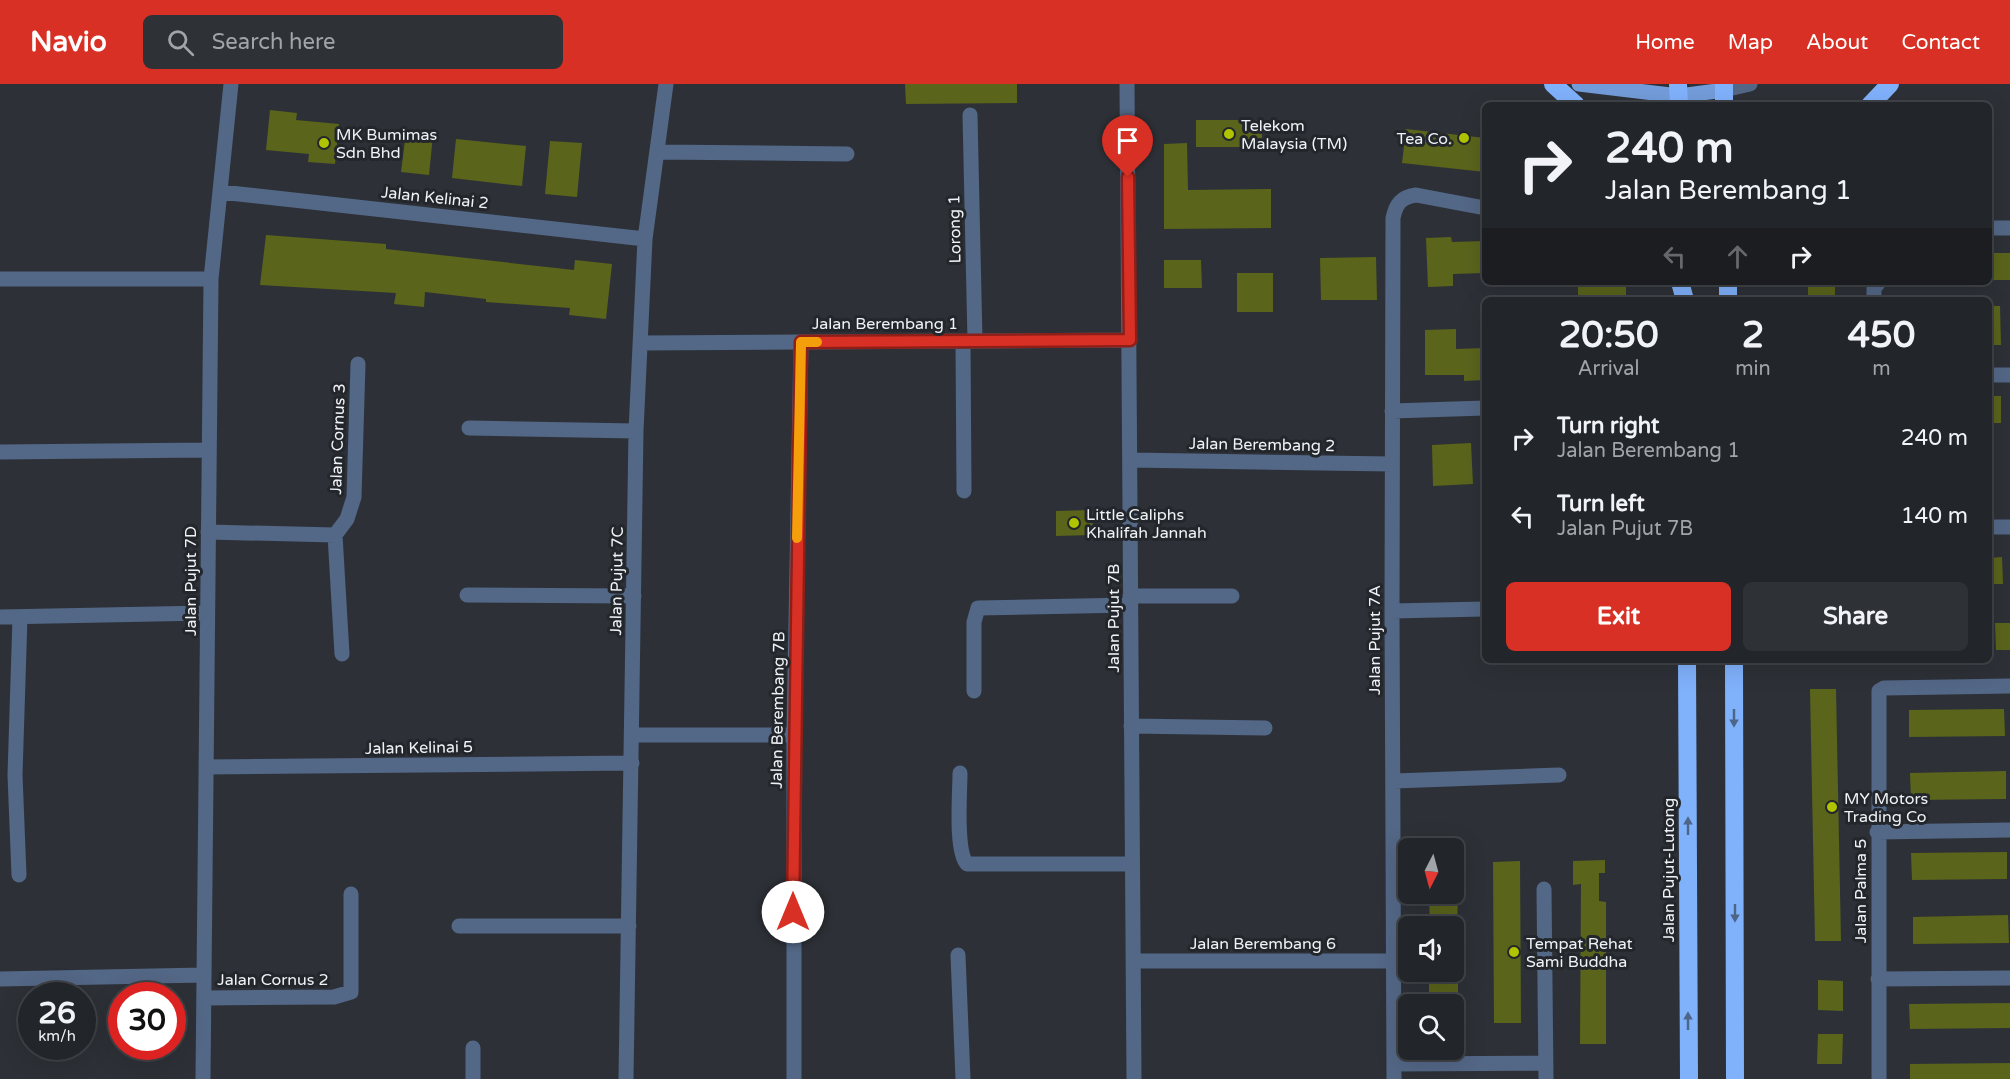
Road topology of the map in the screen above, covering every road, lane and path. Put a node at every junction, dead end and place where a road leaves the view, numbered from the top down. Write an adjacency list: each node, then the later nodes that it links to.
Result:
1 (231, 84): 15 (street, Jalan Pujut 7D)
2 (666, 84): 13 (street, Jalan Pujut 7C)
3 (1127, 84): 22 (street, Jalan Pujut 7B)
4 (1553, 84): 10 (highway)
5 (1580, 84): 9 (main road)
6 (1750, 84): 8 (street)
7 (1890, 84): 11 (highway)
8 (1724, 93): 9 (main road)
9 (1679, 95)
10 (1573, 102)
11 (1873, 102)
12 (970, 115): 23 (street, Lorong 1)
13 (658, 152): 14 (street); 19 (street, Jalan Pujut 7C)
14 (847, 154)
15 (220, 192): 19 (street, Jalan Kelinai 2); 21 (street, Jalan Pujut 7D)
16 (1482, 207): 30 (street, Jalan Pujut 7A)
17 (1992, 228): 18 (street)
18 (2010, 228)
19 (645, 239): 25 (street, Jalan Pujut 7C)
20 (0, 279): 21 (street)
21 (211, 279): 33 (street, Jalan Pujut 7D)
22 (1130, 340): 23 (street, Jalan Berembang 1); 35 (street, Jalan Pujut 7B)
23 (969, 341): 24 (street, Jalan Berembang 1); 37 (street, Lorong 1)
24 (801, 342): 25 (street, Jalan Berembang 1); 59 (street, Jalan Berembang 7B)
25 (640, 343): 32 (street, Jalan Pujut 7C)
26 (358, 364): 41 (street, Jalan Cornus 3)
27 (1992, 375): 28 (street)
28 (2010, 375)
29 (1482, 408): 30 (street)
30 (1392, 411): 36 (street, Jalan Pujut 7A)
31 (470, 428): 32 (street)
32 (636, 431): 44 (street, Jalan Pujut 7C)
33 (207, 450): 34 (street); 40 (street, Jalan Pujut 7D)
34 (0, 452)
35 (1131, 460): 36 (street, Jalan Berembang 2); 45 (street, Jalan Pujut 7B)
36 (1392, 464): 47 (street, Jalan Pujut 7A)
37 (964, 491)
38 (1992, 527): 39 (street)
39 (2010, 527)
40 (208, 532): 41 (street); 48 (street, Jalan Pujut 7D)
41 (335, 535): 51 (street)
42 (467, 595): 44 (street)
43 (1232, 596): 45 (street)
44 (634, 597): 58 (street, Jalan Pujut 7C)
45 (1130, 600): 55 (street); 56 (street, Jalan Pujut 7B)
46 (1482, 609): 47 (street)
47 (1392, 611): 65 (street, Jalan Pujut 7A)
48 (207, 613): 50 (street); 61 (street, Jalan Pujut 7D)
49 (0, 617): 50 (street)
50 (20, 617): 63 (street)
51 (342, 654)
52 (1687, 663): 91 (highway, Jalan Pujut-Lutong, one-way to 52)
53 (1734, 663): 92 (highway, one-way to 92)
54 (2010, 686): 67 (street, Jalan Palma 5)
55 (974, 692)
56 (1131, 726): 57 (street); 68 (street, Jalan Pujut 7B)
57 (1265, 728)
58 (633, 735): 59 (street); 60 (street, Jalan Pujut 7C)
59 (794, 735): 88 (street, Jalan Berembang 7B)
60 (632, 763): 61 (street, Jalan Kelinai 5); 73 (street, Jalan Pujut 7C)
61 (206, 767): 77 (street, Jalan Pujut 7D)
62 (960, 773): 68 (street)
63 (8, 775): 69 (street)
64 (1559, 775): 65 (street)
65 (1394, 782): 76 (street, Jalan Pujut 7A)
66 (2010, 830): 67 (street)
67 (1877, 832): 80 (street, Jalan Palma 5)
68 (1131, 864): 75 (street, Jalan Pujut 7B)
69 (19, 875)
70 (1544, 889): 84 (street)
71 (351, 894): 81 (street, Jalan Cornus 2)
72 (459, 926): 73 (street)
73 (629, 926): 87 (street, Jalan Pujut 7C)
74 (958, 956): 89 (street)
75 (1133, 961): 76 (street, Jalan Berembang 6); 90 (street, Jalan Pujut 7B)
76 (1393, 961): 83 (street, Jalan Pujut 7A)
77 (204, 975): 79 (street); 81 (street, Jalan Pujut 7D)
78 (2010, 978): 80 (street)
79 (0, 979)
80 (1878, 979): 93 (street, Jalan Palma 5)
81 (204, 998): 85 (street, Jalan Pujut 7D)
82 (473, 1048): 86 (street)
83 (1394, 1071): 84 (street)
84 (1545, 1071)
85 (203, 1079)
86 (473, 1079)
87 (626, 1079)
88 (794, 1079)
89 (963, 1079)
90 (1134, 1079)
91 (1689, 1079)
92 (1735, 1079)
93 (1879, 1079)

